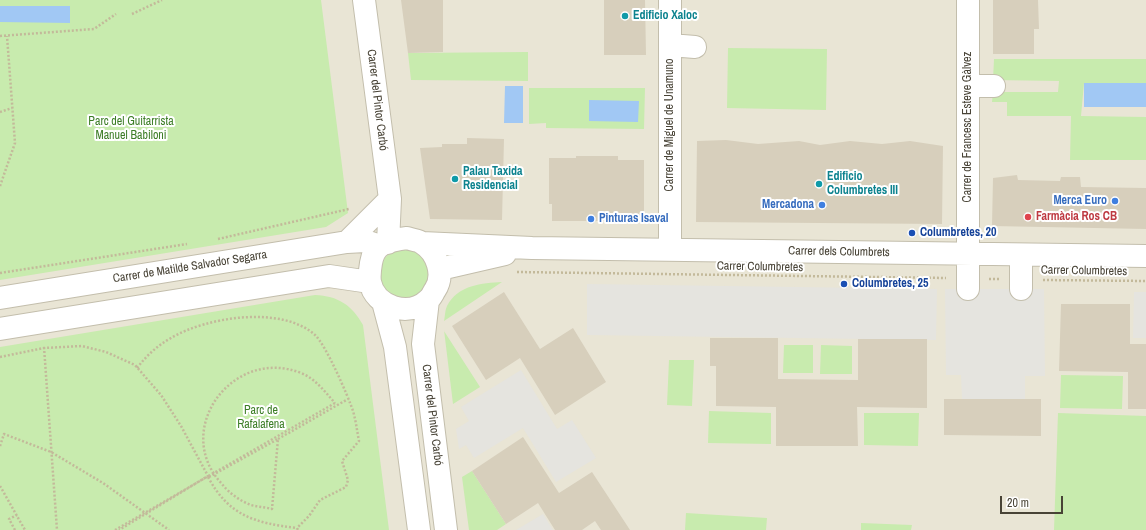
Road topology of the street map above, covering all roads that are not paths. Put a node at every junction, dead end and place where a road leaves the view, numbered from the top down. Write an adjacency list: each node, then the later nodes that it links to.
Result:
1 (364, 0): 8 (street, Carrer del Pintor Carbó)
2 (670, 0): 4 (street, Carrer de Miguel de Unamuno)
3 (968, 0): 6 (street, Carrer de Francesc Esteve Gàlvez)
4 (670, 45): 5 (street); 12 (street, Carrer de Miguel de Unamuno)
5 (695, 47)
6 (968, 86): 7 (street); 13 (street, Carrer de Francesc Esteve Gàlvez)
7 (994, 86)
8 (390, 199): 9 (street); 10 (street, Carrer del Pintor Carbó)
9 (347, 242): 10 (street, Carrer de Matilde Salvador Segarra); 20 (street, Carrer de Matilde Salvador Segarra)
10 (400, 242): 11 (street, Carrer dels Columbrets); 16 (street); 17 (street)
11 (532, 248): 12 (street, Carrer dels Columbrets); 16 (street, Carrer dels Columbrets)
12 (670, 250): 13 (street, Carrer dels Columbrets)
13 (968, 254): 14 (street, Carrer dels Columbrets); 18 (street, Carrer de Francesc Esteve Gàlvez)
14 (1022, 255): 15 (street, Carrer dels Columbrets); 19 (street)
15 (1146, 256)
16 (440, 269): 21 (street)
17 (370, 282): 22 (street); 23 (street)
18 (968, 284)
19 (1021, 284)
20 (0, 298)
21 (428, 300): 22 (street); 25 (street, Carrer del Pintor Carbó)
22 (383, 302): 24 (street)
23 (0, 329)
24 (419, 530)
25 (446, 530)

